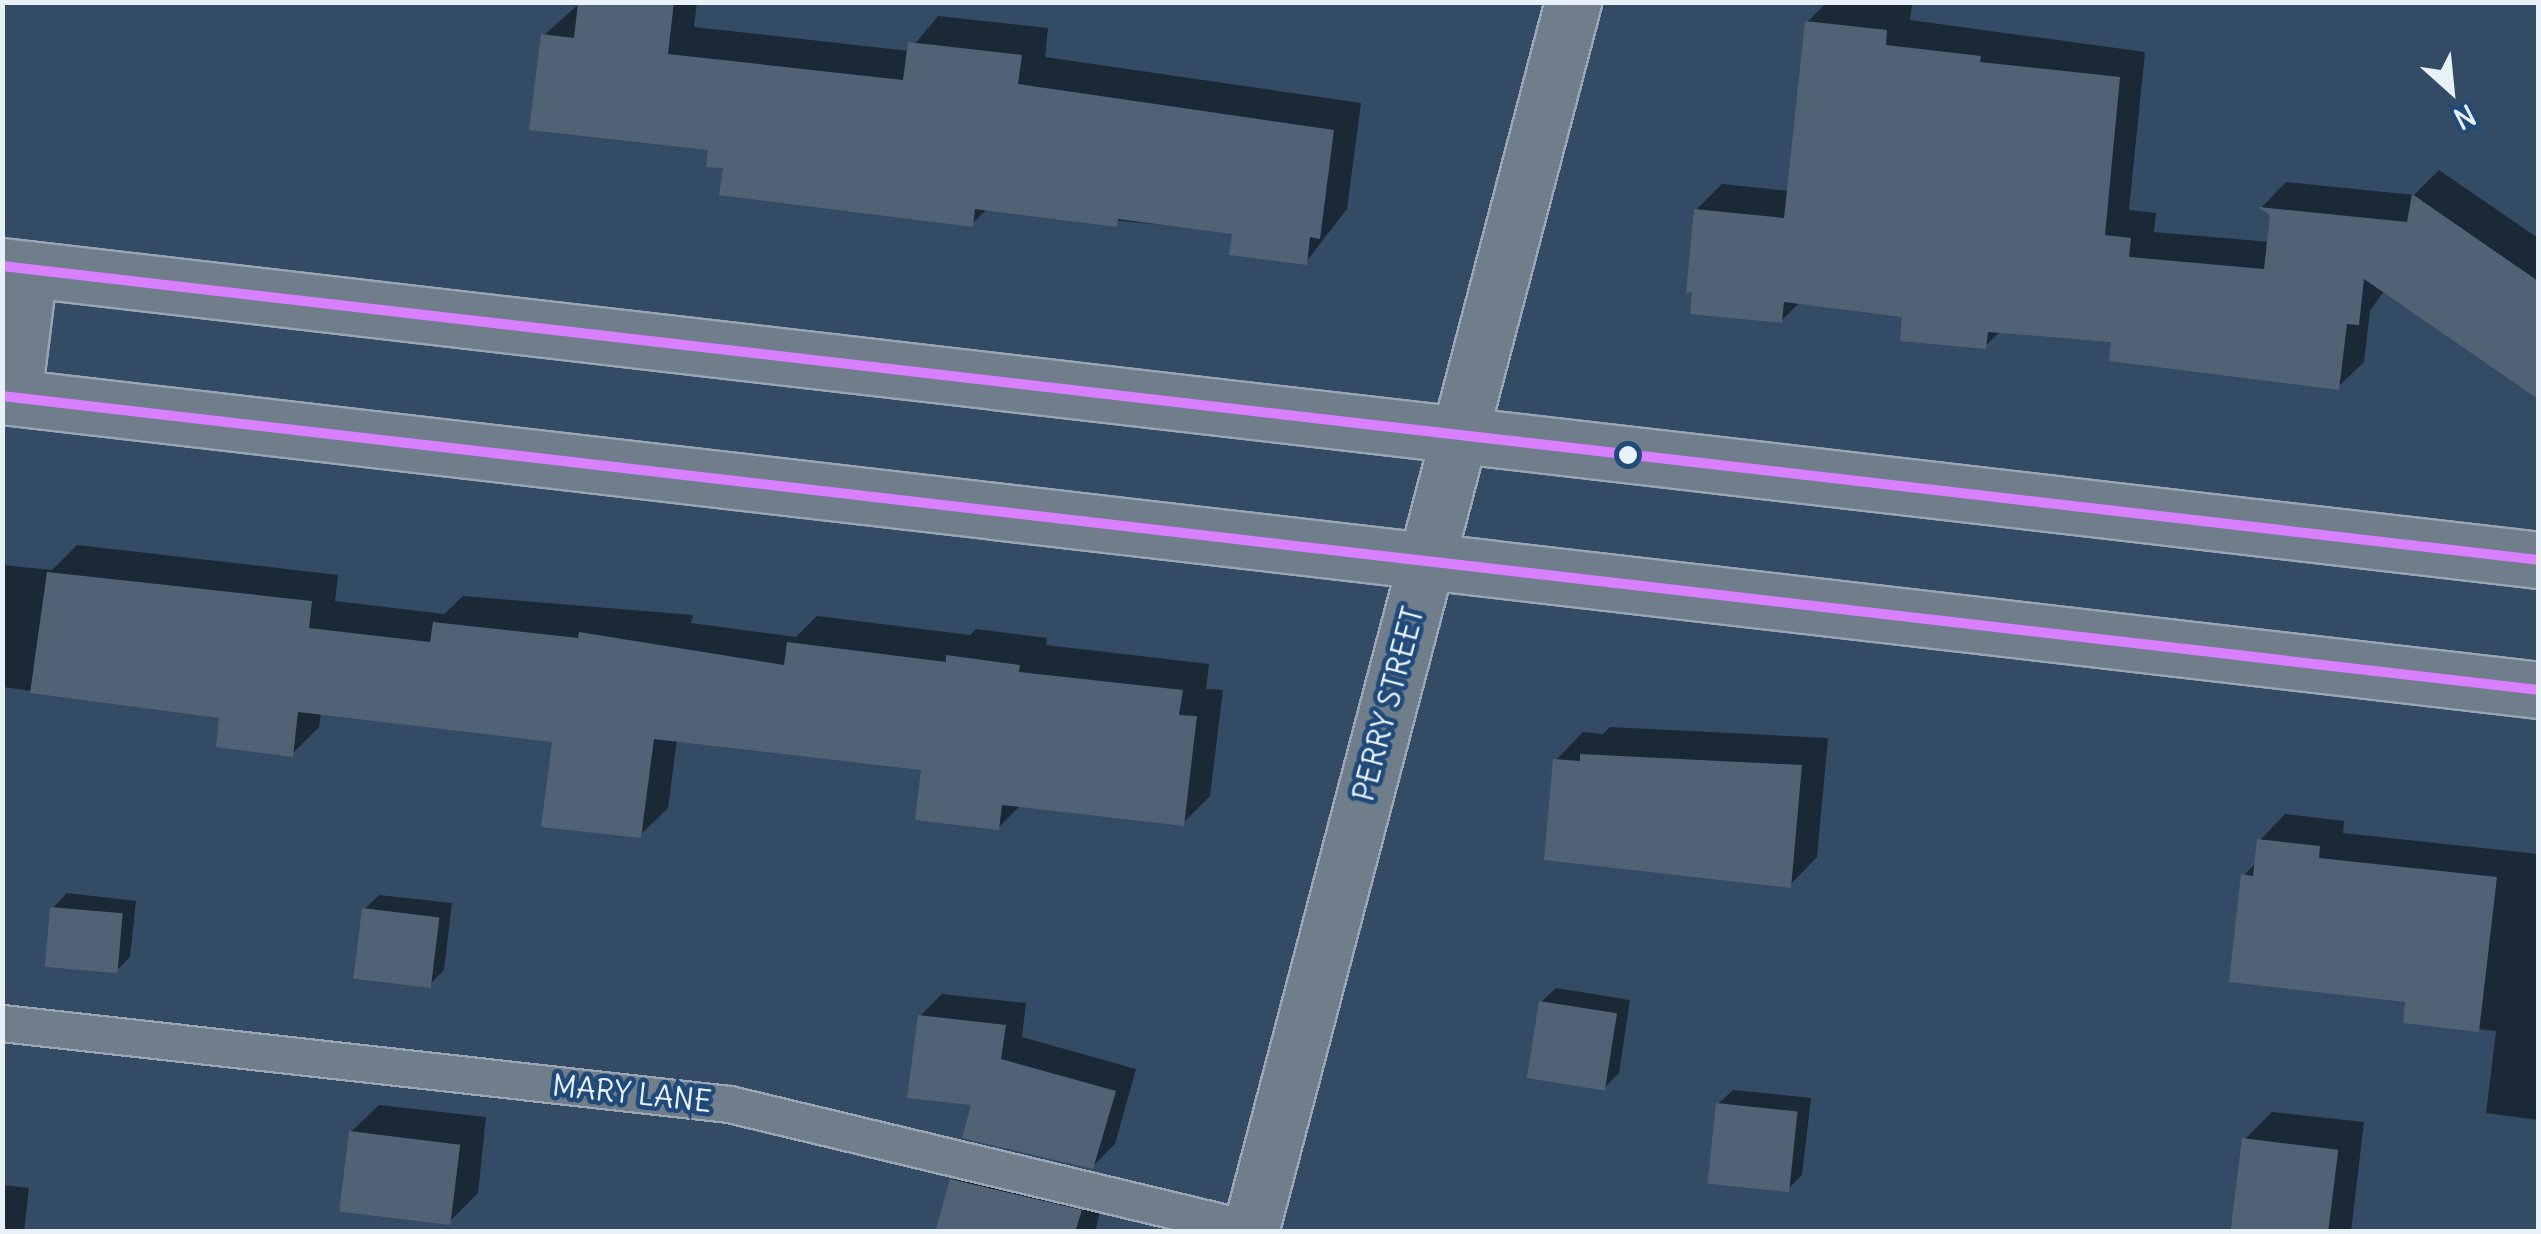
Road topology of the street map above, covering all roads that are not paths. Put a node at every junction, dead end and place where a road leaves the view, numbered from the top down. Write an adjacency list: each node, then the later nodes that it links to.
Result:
1 (1573, 2): 4 (street, PERRY STREET)
2 (16, 268): 3 (street); 4 (street)
3 (8, 397): 6 (street)
4 (1459, 436): 5 (street); 6 (street, PERRY STREET)
5 (2538, 560)
6 (1425, 561): 7 (street); 9 (street, PERRY STREET)
7 (2538, 690)
8 (2, 1024): 9 (lane, MARY LANE)
9 (1250, 1230)

